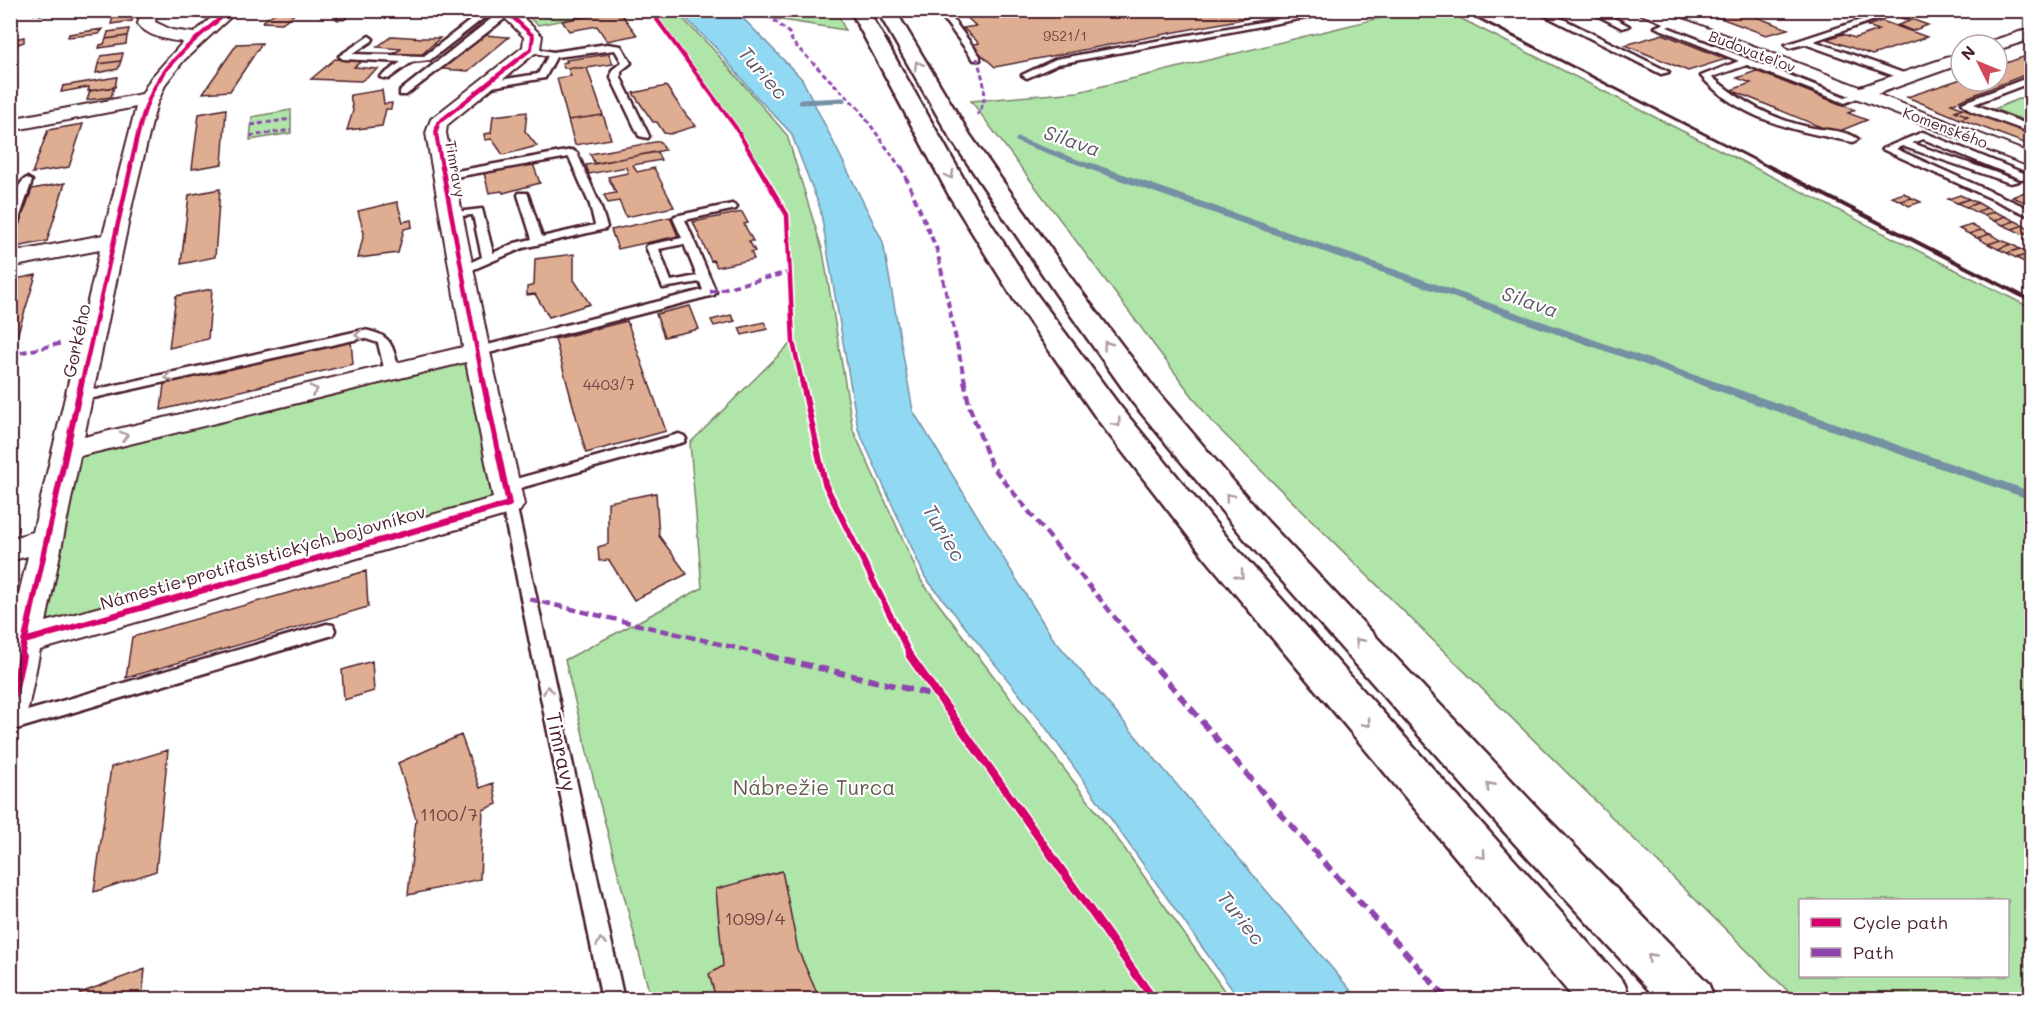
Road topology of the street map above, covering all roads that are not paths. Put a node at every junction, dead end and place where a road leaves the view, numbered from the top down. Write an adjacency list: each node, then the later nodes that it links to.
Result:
1 (149, 10): 19 (street)
2 (230, 10): 19 (street, Gorkého)
3 (490, 10): 28 (lane)
4 (859, 10): 71 (main road, one-way to 71)
5 (886, 10): 72 (main road, one-way to 5)
6 (941, 10): 26 (lane)
7 (1343, 10): 31 (lane)
8 (1538, 10): 30 (lane)
9 (1591, 10): 17 (lane)
10 (1644, 10): 16 (street, Budovateľov)
11 (1688, 10): 16 (lane)
12 (2027, 10): 14 (lane)
13 (506, 12): 24 (street); 36 (lane)
14 (2031, 12)
15 (1885, 15): 21 (lane)
16 (1669, 20): 27 (street, Budovateľov)
17 (1625, 26)
18 (2028, 37): 22 (street)
19 (196, 38): 38 (street, Gorkého)
20 (369, 39): 28 (lane)
21 (1806, 41): 23 (lane); 33 (lane)
22 (2009, 42)
23 (1789, 45)
24 (531, 49): 25 (lane); 35 (street, Timravy)
25 (553, 55): 35 (lane); 41 (lane)
26 (977, 58)
27 (1754, 59): 37 (street, Budovateľov); 42 (lane)
28 (408, 61): 32 (lane)
29 (1949, 62): 33 (street)
30 (1664, 72)
31 (1027, 75)
32 (385, 77)
33 (1906, 77): 37 (street)
34 (2031, 79): 40 (lane)
35 (486, 85): 44 (street, Timravy)
36 (403, 93)
37 (1859, 94): 43 (street, Komenského)
38 (148, 99): 39 (street); 51 (street, Gorkého)
39 (10, 125)
40 (2031, 130)
41 (644, 136)
42 (1853, 140)
43 (2029, 171): 48 (lane)
44 (444, 176): 49 (street, Timravy); 53 (lane)
45 (27, 181): 50 (lane)
46 (523, 195): 53 (lane)
47 (732, 207): 52 (lane)
48 (2031, 214)
49 (451, 215): 54 (lane); 56 (street, Timravy)
50 (10, 228)
51 (115, 240): 55 (street); 60 (street, Gorkého)
52 (688, 240): 57 (lane); 57 (lane)
53 (538, 241): 54 (lane)
54 (488, 258): 56 (lane)
55 (10, 260)
56 (461, 271): 58 (street, Timravy)
57 (703, 278): 58 (lane)
58 (477, 351): 59 (street); 63 (street, Timravy)
59 (392, 372): 60 (lane, one-way to 60); 62 (street, one-way to 59)
60 (80, 398): 62 (street, Gorkého)
61 (679, 439): 63 (lane)
62 (68, 450): 64 (street, Gorkého)
63 (507, 495): 67 (street, Námestie protifašistických bojovníkov); 70 (lane, Timravy, one-way to 63)
64 (47, 540): 65 (street); 67 (street, Gorkého)
65 (10, 550)
66 (327, 630): 69 (lane)
67 (24, 641): 68 (street, Gorkého)
68 (10, 709)
69 (10, 724)
70 (613, 999)
71 (1606, 999)
72 (1692, 999)

